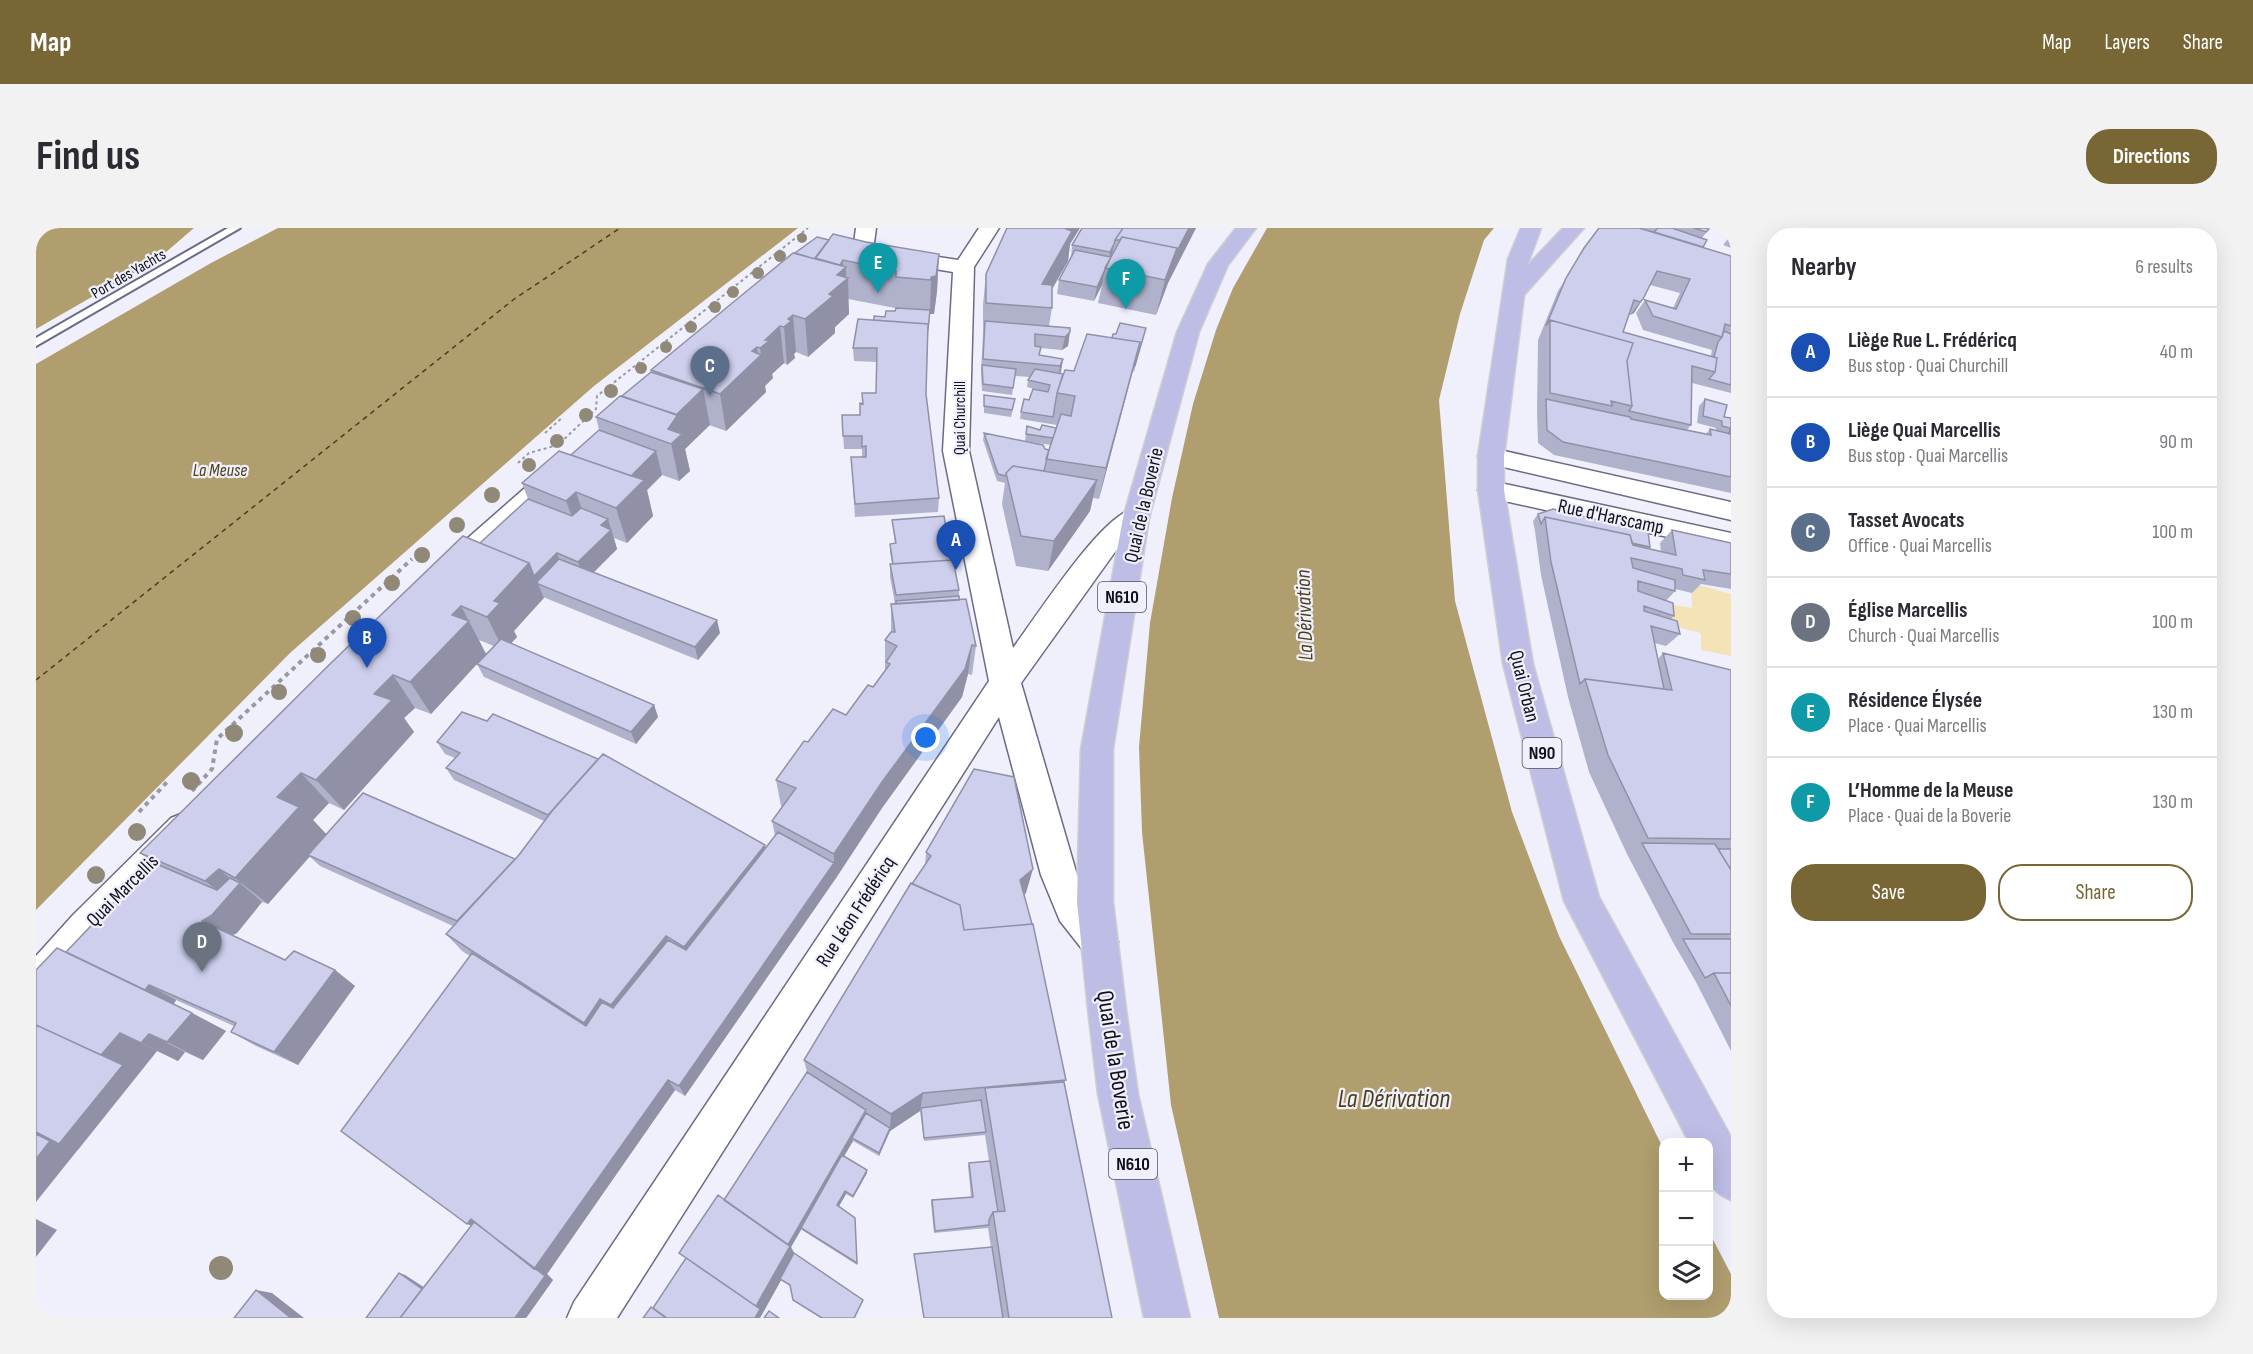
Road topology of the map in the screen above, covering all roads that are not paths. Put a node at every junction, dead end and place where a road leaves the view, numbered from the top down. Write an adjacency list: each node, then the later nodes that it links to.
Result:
1 (235, 228): 11 (lane, Port des Yachts)
2 (989, 228): 9 (street, Quai Churchill)
3 (1233, 228): 8 (main road, N610)
4 (1246, 228): 8 (main road, Quai de la Boverie / N610)
5 (1531, 228): 10 (main road, Quai Orban / N90)
6 (1574, 228): 10 (main road)
7 (858, 239): 9 (street)
8 (1218, 264): 16 (main road, Quai de la Boverie / N610)
9 (964, 267): 19 (street, Quai Churchill)
10 (1515, 292): 12 (main road, Quai Orban / N90)
11 (36, 343)
12 (1491, 456): 14 (main road, Quai Orban / N90); 15 (street, Rue d'Harscamp)
13 (557, 473): 18 (street)
14 (1491, 490): 17 (street, Rue d'Harscamp); 23 (main road, Quai Orban / N90)
15 (1731, 511)
16 (1136, 518): 19 (street, Rue Léon Frédéricq); 21 (main road, Quai de la Boverie / N610)
17 (1731, 542)
18 (427, 590)
19 (1005, 682): 21 (street); 24 (street, Rue Léon Frédéricq)
20 (201, 810): 22 (street, Quai Marcellis)
21 (1099, 942): 25 (main road, Quai de la Boverie / N610)
22 (36, 984)
23 (1727, 1165)
24 (590, 1318)
25 (1167, 1318)

